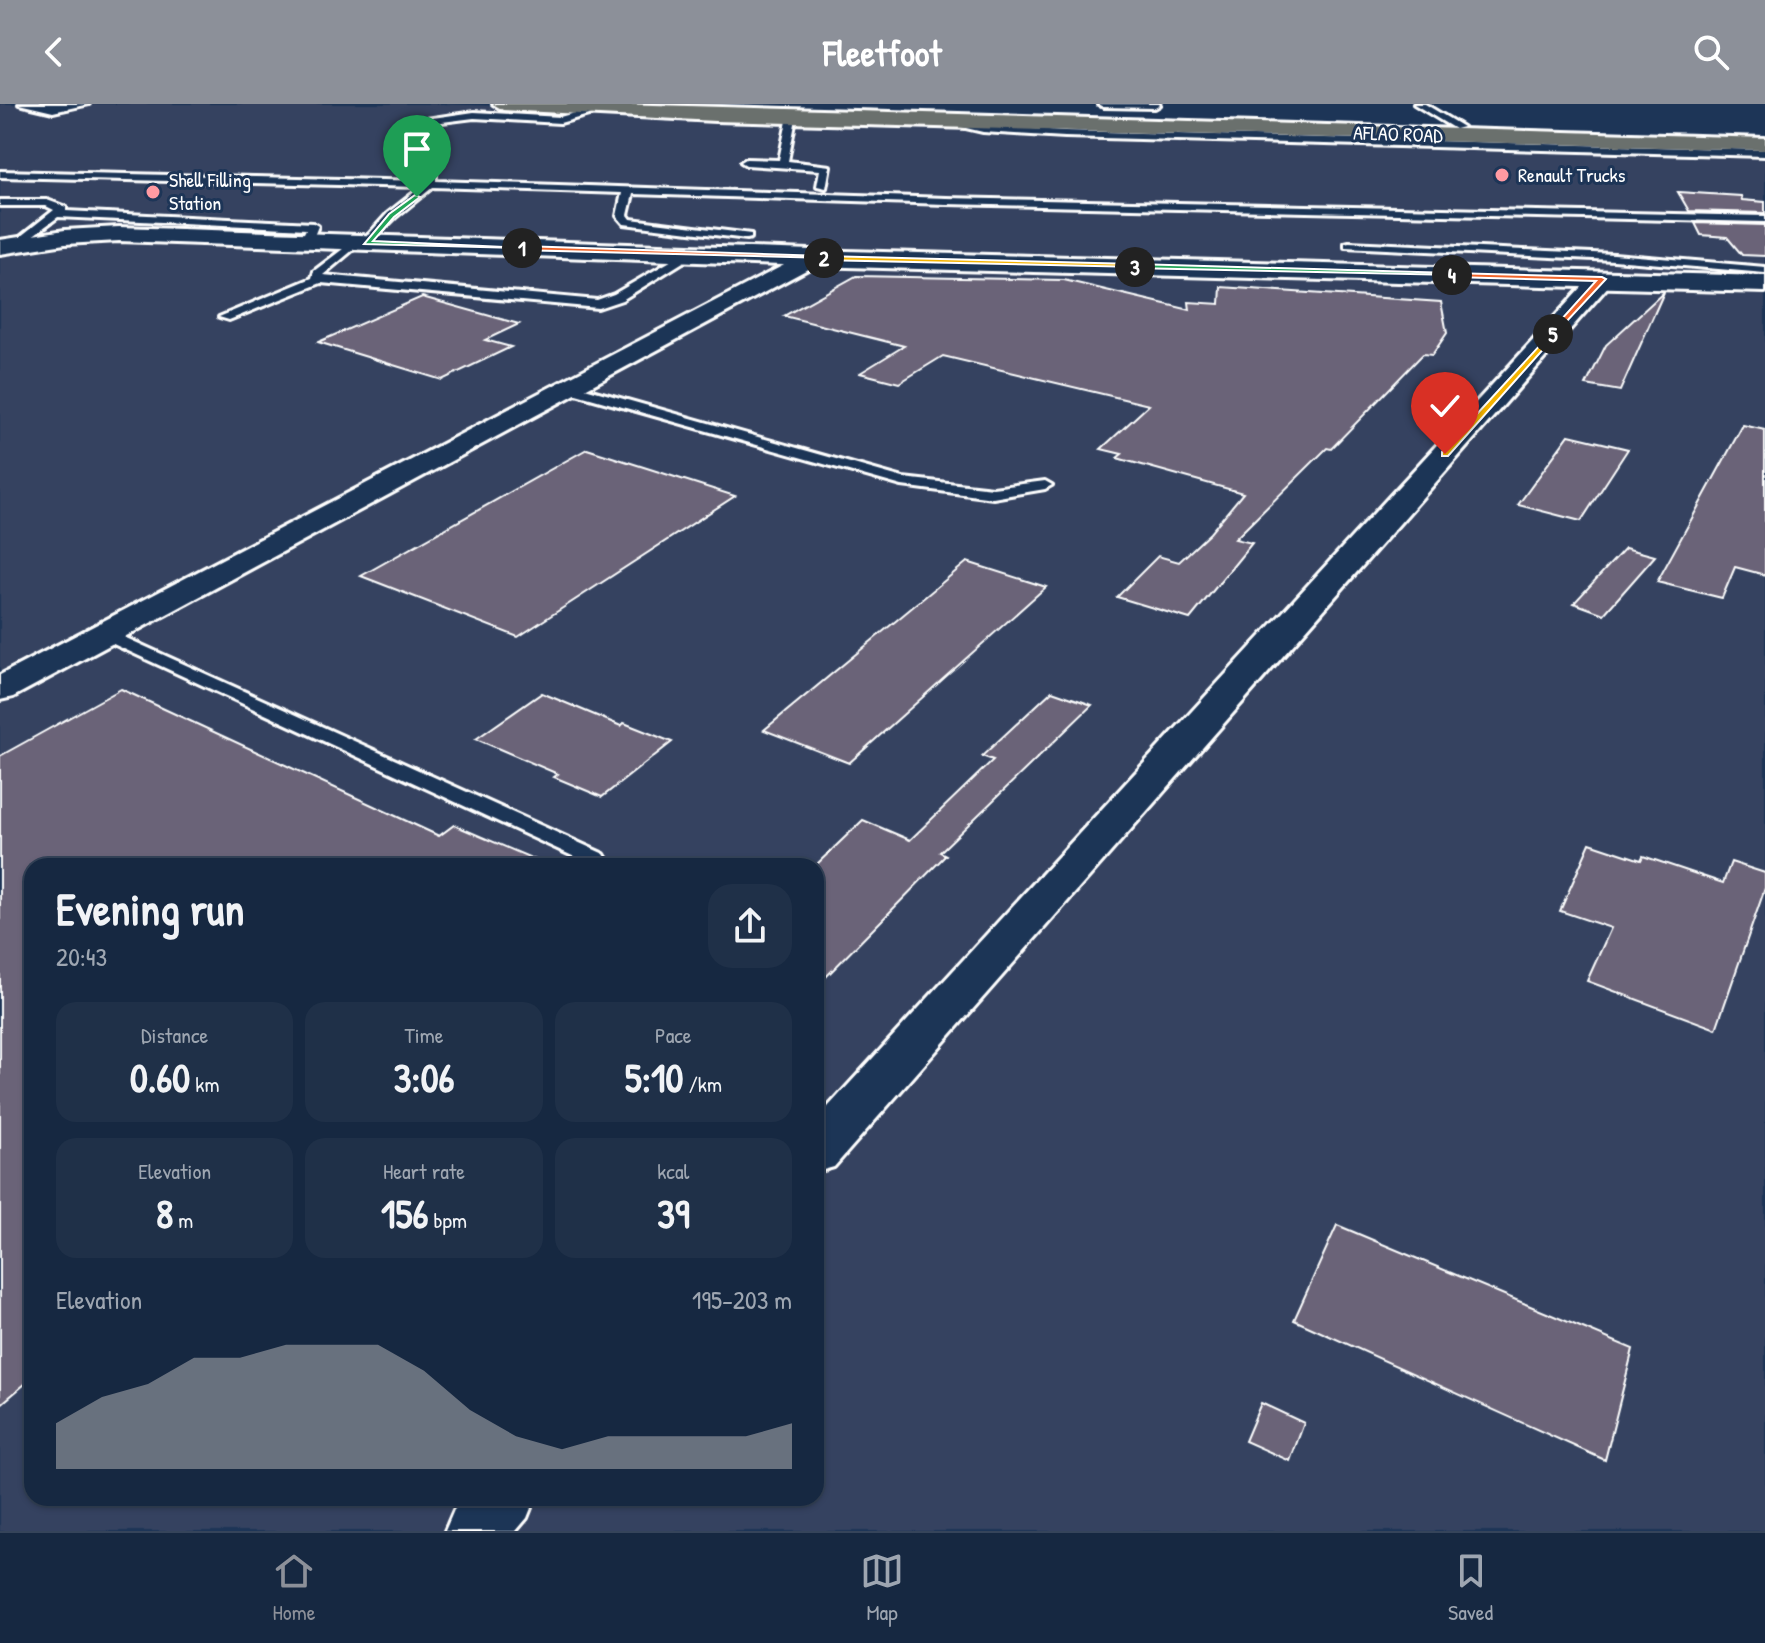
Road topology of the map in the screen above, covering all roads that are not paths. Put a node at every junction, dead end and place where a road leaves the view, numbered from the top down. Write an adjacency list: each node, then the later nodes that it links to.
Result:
1 (24, 104): 2 (lane)
2 (84, 104)
3 (503, 104): 8 (highway, AFLAO ROAD)
4 (663, 104): 11 (highway, AFLAO ROAD)
5 (1103, 104): 7 (lane)
6 (1419, 104): 11 (lane)
7 (1155, 105)
8 (596, 110): 9 (highway, AFLAO ROAD); 18 (lane)
9 (791, 118): 10 (highway, AFLAO ROAD); 16 (lane)
10 (956, 123): 13 (highway, AFLAO ROAD); 14 (lane)
11 (1458, 127): 12 (highway, AFLAO ROAD)
12 (1765, 135)
13 (1765, 144)
14 (1765, 153)
15 (746, 162): 16 (lane)
16 (783, 163): 19 (lane)
17 (0, 174): 18 (lane)
18 (431, 184): 20 (lane); 28 (lane)
19 (822, 186)
20 (628, 192): 23 (lane); 26 (lane)
21 (0, 203): 22 (lane)
22 (58, 214): 24 (lane); 29 (lane)
23 (1765, 219)
24 (216, 221): 25 (lane); 27 (lane)
25 (195, 236): 27 (street); 29 (street)
26 (747, 236)
27 (306, 241): 28 (street)
28 (362, 243): 31 (street); 34 (lane)
29 (10, 244)
30 (1349, 245): 33 (lane)
31 (690, 254): 32 (street); 34 (lane)
32 (811, 258): 35 (street); 38 (street)
33 (1765, 270)
34 (321, 279): 37 (lane)
35 (1602, 279): 36 (street); 43 (street)
36 (1765, 284)
37 (225, 317)
38 (567, 387): 39 (lane); 40 (street)
39 (1045, 485)
40 (104, 633): 41 (street); 42 (lane)
41 (0, 689)
42 (595, 858)
43 (824, 1144)
44 (498, 1506): 45 (street)
45 (476, 1531)

